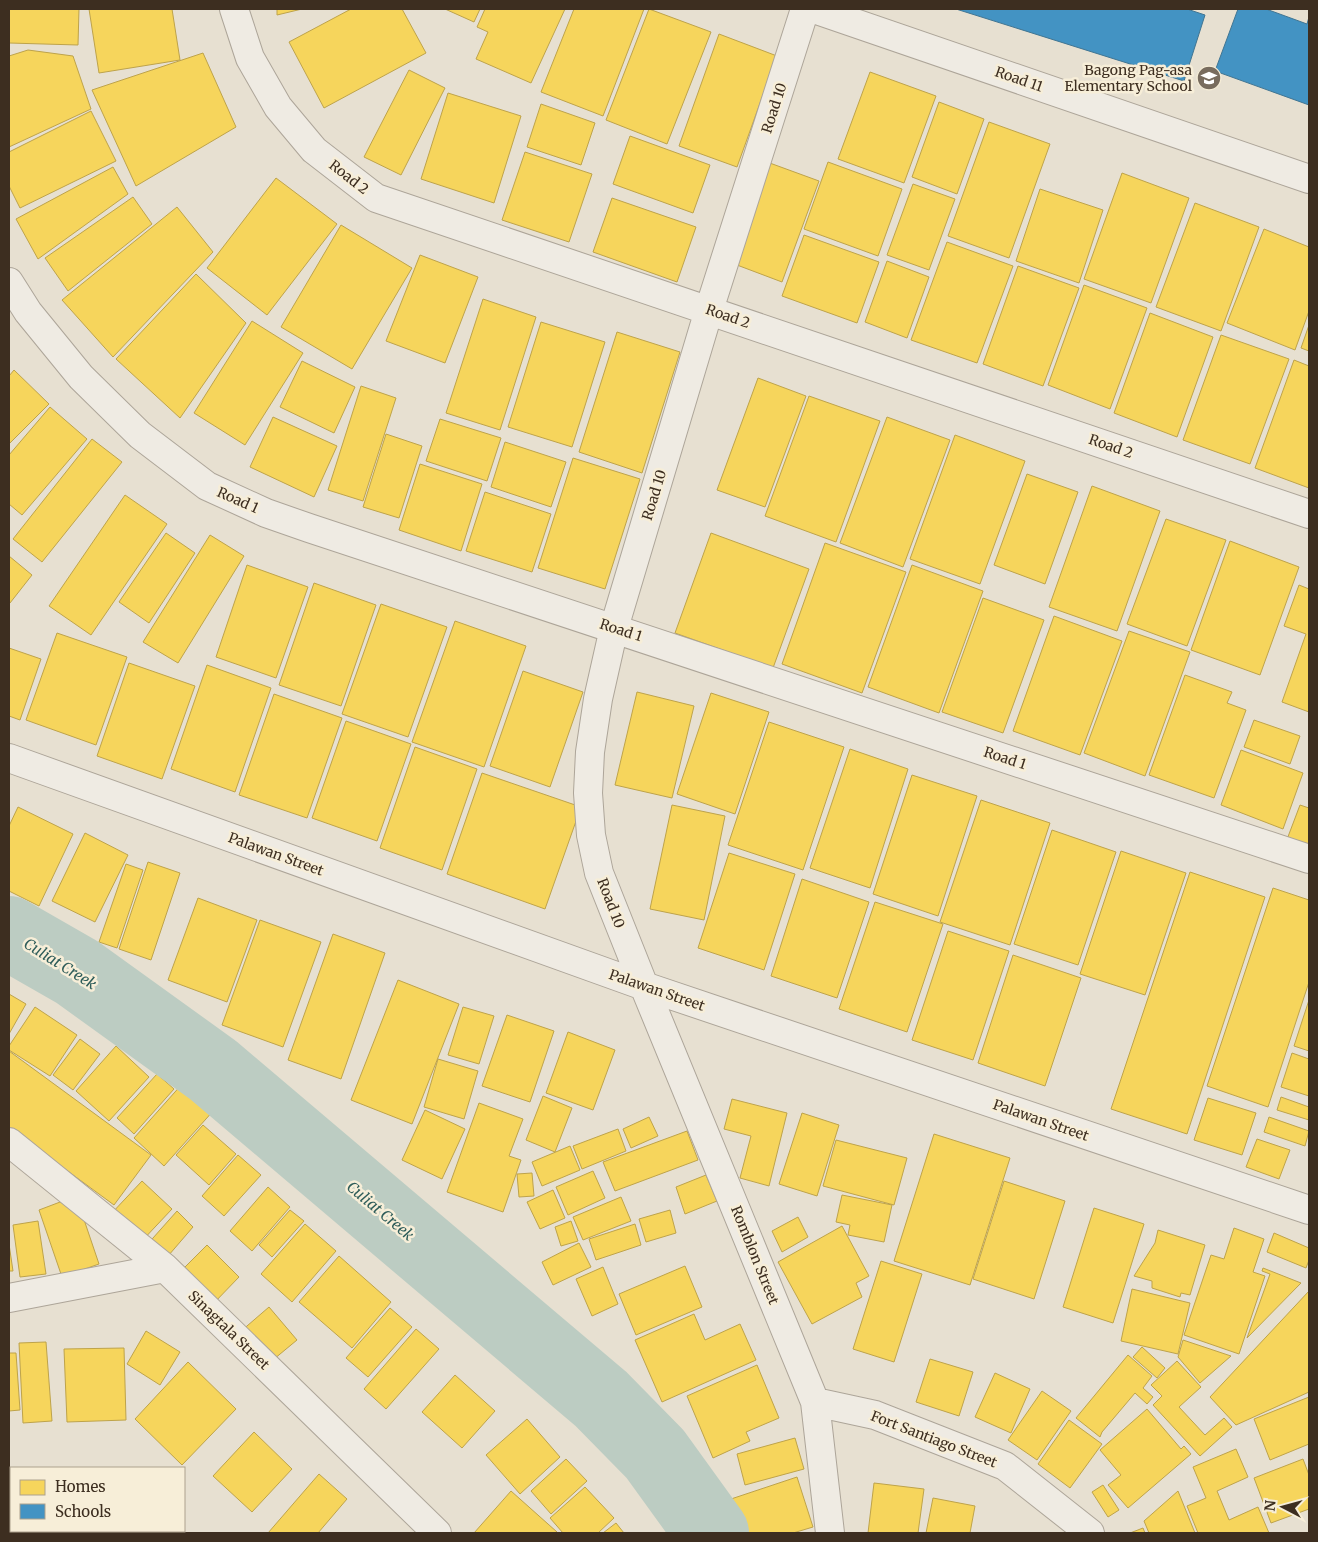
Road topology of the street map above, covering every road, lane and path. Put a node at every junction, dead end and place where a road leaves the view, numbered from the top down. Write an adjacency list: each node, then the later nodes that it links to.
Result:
1 (234, 9): 6 (street, Road 2)
2 (805, 9): 6 (street, Road 10)
3 (814, 9): 4 (street, Road 11)
4 (1309, 179)
5 (9, 282): 8 (street, Road 1)
6 (709, 310): 7 (street, Road 2); 8 (street, Road 10)
7 (1309, 514)
8 (614, 628): 10 (street, Road 1); 11 (street, Road 10)
9 (9, 758): 11 (street, Palawan Street)
10 (1309, 859)
11 (644, 986): 13 (street, Palawan Street); 16 (street, Romblon Street)
12 (9, 1142): 14 (street, Sinagtala Street)
13 (1309, 1210)
14 (165, 1268): 15 (street); 17 (street, Sinagtala Street)
15 (9, 1298)
16 (816, 1402): 18 (street, Romblon Street); 19 (street, Fort Santiago Street)
17 (437, 1533)
18 (830, 1533)
19 (1090, 1533)

